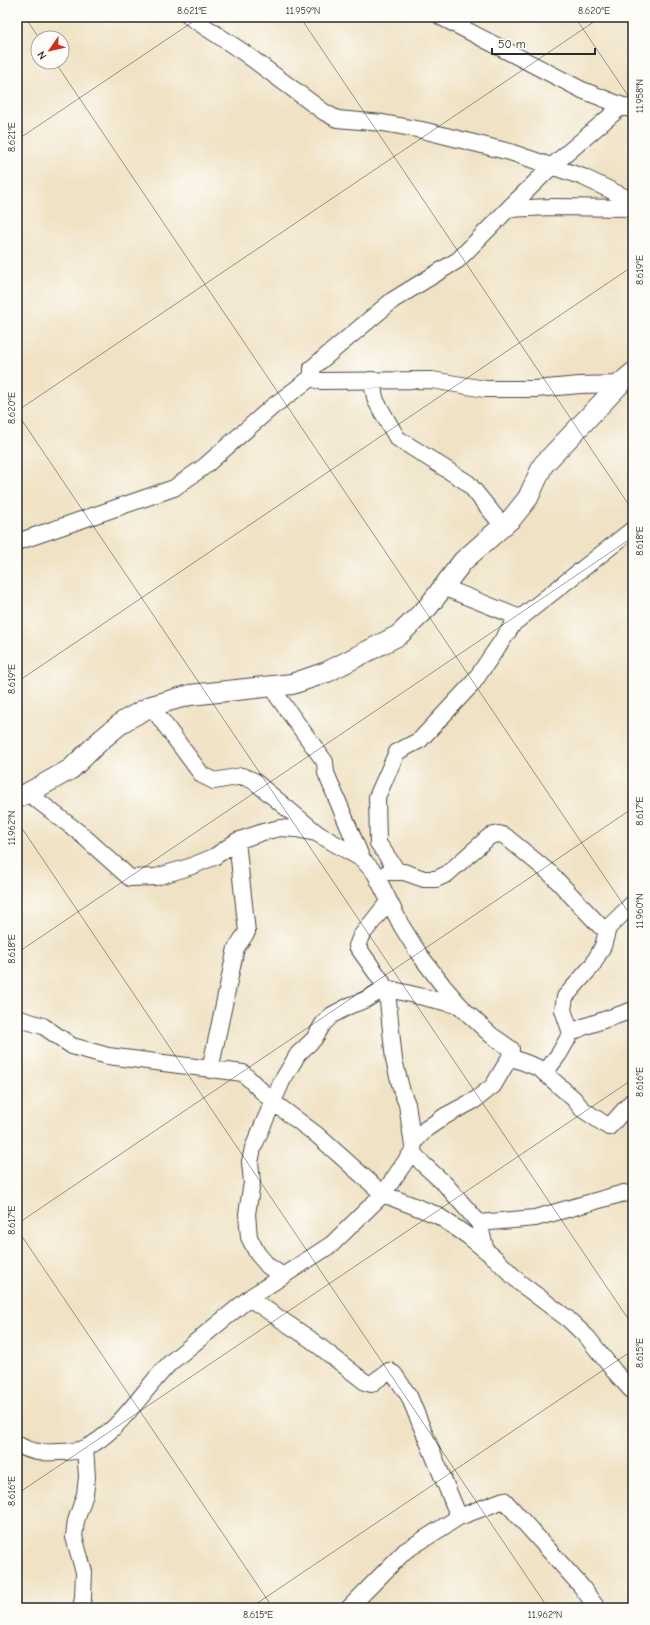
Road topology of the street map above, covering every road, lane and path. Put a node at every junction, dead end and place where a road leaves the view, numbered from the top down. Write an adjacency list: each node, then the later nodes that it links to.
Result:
1 (190, 17): 4 (street)
2 (441, 17): 3 (street)
3 (627, 108): 4 (street)
4 (552, 166): 5 (street); 7 (street)
5 (633, 201)
6 (633, 208): 7 (street)
7 (508, 209): 8 (street)
8 (312, 377): 10 (street); 13 (street)
9 (626, 378): 10 (street); 11 (street)
10 (370, 380): 11 (street)
11 (502, 526): 14 (street)
12 (633, 529): 15 (street)
13 (17, 542)
14 (443, 587): 15 (street); 16 (street)
15 (520, 618): 22 (street)
16 (273, 686): 17 (street); 21 (street)
17 (151, 706): 18 (street); 19 (street)
18 (22, 795): 20 (street)
19 (318, 834): 20 (street); 21 (street)
20 (237, 841): 34 (street)
21 (362, 859): 23 (street)
22 (398, 872): 23 (street); 26 (street)
23 (375, 873): 24 (street)
24 (389, 901): 27 (street); 28 (street)
25 (633, 903): 26 (street)
26 (608, 928): 31 (street)
27 (385, 988): 28 (street); 36 (street); 37 (street)
28 (461, 1006): 32 (street)
29 (633, 1010): 31 (street)
30 (17, 1018): 34 (street)
31 (571, 1033): 33 (street)
32 (510, 1057): 33 (street); 37 (street)
33 (539, 1068): 35 (street)
34 (210, 1070): 36 (street)
35 (633, 1100)
36 (273, 1102): 38 (street); 42 (street)
37 (413, 1149): 38 (street); 40 (street)
38 (383, 1194): 41 (street); 42 (street)
39 (633, 1195): 40 (street)
40 (479, 1223): 41 (street)
41 (486, 1251): 44 (street)
42 (283, 1276): 43 (street)
43 (249, 1298): 46 (street); 47 (street)
44 (633, 1392)
45 (17, 1444): 46 (street)
46 (85, 1448): 48 (street)
47 (459, 1517): 49 (street); 50 (street)
48 (81, 1608)
49 (349, 1608)
50 (597, 1608)

